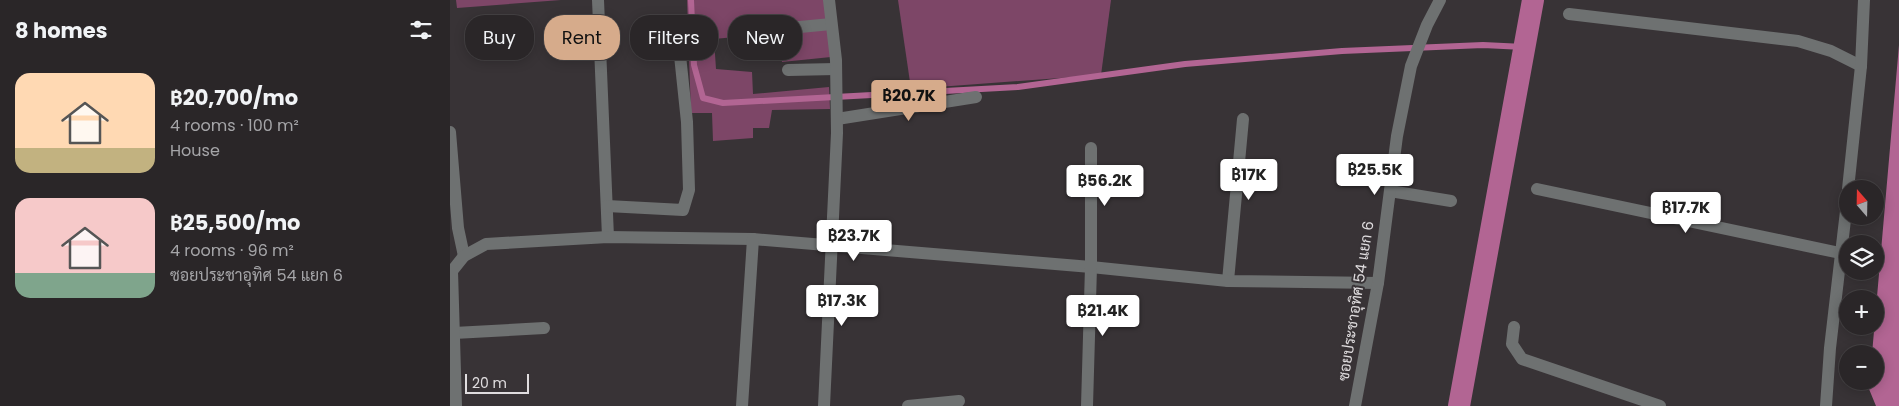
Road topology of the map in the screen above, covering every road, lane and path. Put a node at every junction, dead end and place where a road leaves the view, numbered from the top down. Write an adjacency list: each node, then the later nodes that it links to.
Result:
1 (598, 0): 21 (street)
2 (829, 0): 6 (street)
3 (1440, 0): 19 (street, ซอยประชาอุทิศ 54 แยก 6)
4 (1864, 0): 9 (street)
5 (1569, 14): 9 (street)
6 (832, 24): 7 (street); 11 (street)
7 (802, 27)
8 (680, 60): 21 (street)
9 (1861, 66): 17 (street)
10 (788, 70): 11 (street)
11 (836, 75): 13 (street)
12 (976, 98): 13 (street)
13 (837, 114): 24 (street)
14 (1242, 119): 29 (street)
15 (450, 132): 26 (street)
16 (1091, 148): 28 (street)
17 (1849, 180)
18 (1537, 189): 25 (street)
19 (1390, 190): 20 (street); 30 (street, ซอยประชาอุทิศ 54 แยก 6)
20 (1451, 201)
21 (607, 206): 22 (street)
22 (608, 237): 23 (street); 26 (street)
23 (754, 240): 24 (street); 36 (street)
24 (833, 246): 28 (street); 37 (street)
25 (1839, 253)
26 (464, 256): 33 (street)
27 (1839, 262): 42 (street)
28 (1091, 267): 29 (street); 39 (street)
29 (1228, 281): 30 (street)
30 (1378, 283): 40 (street, ซอยประชาอุทิศ 54 แยก 6)
31 (1514, 327): 41 (street)
32 (544, 328): 33 (street)
33 (453, 340): 35 (street)
34 (959, 402): 38 (street)
35 (456, 406)
36 (742, 406)
37 (824, 406)
38 (908, 406)
39 (1087, 406)
40 (1355, 406)
41 (1660, 406)
42 (1826, 406)

